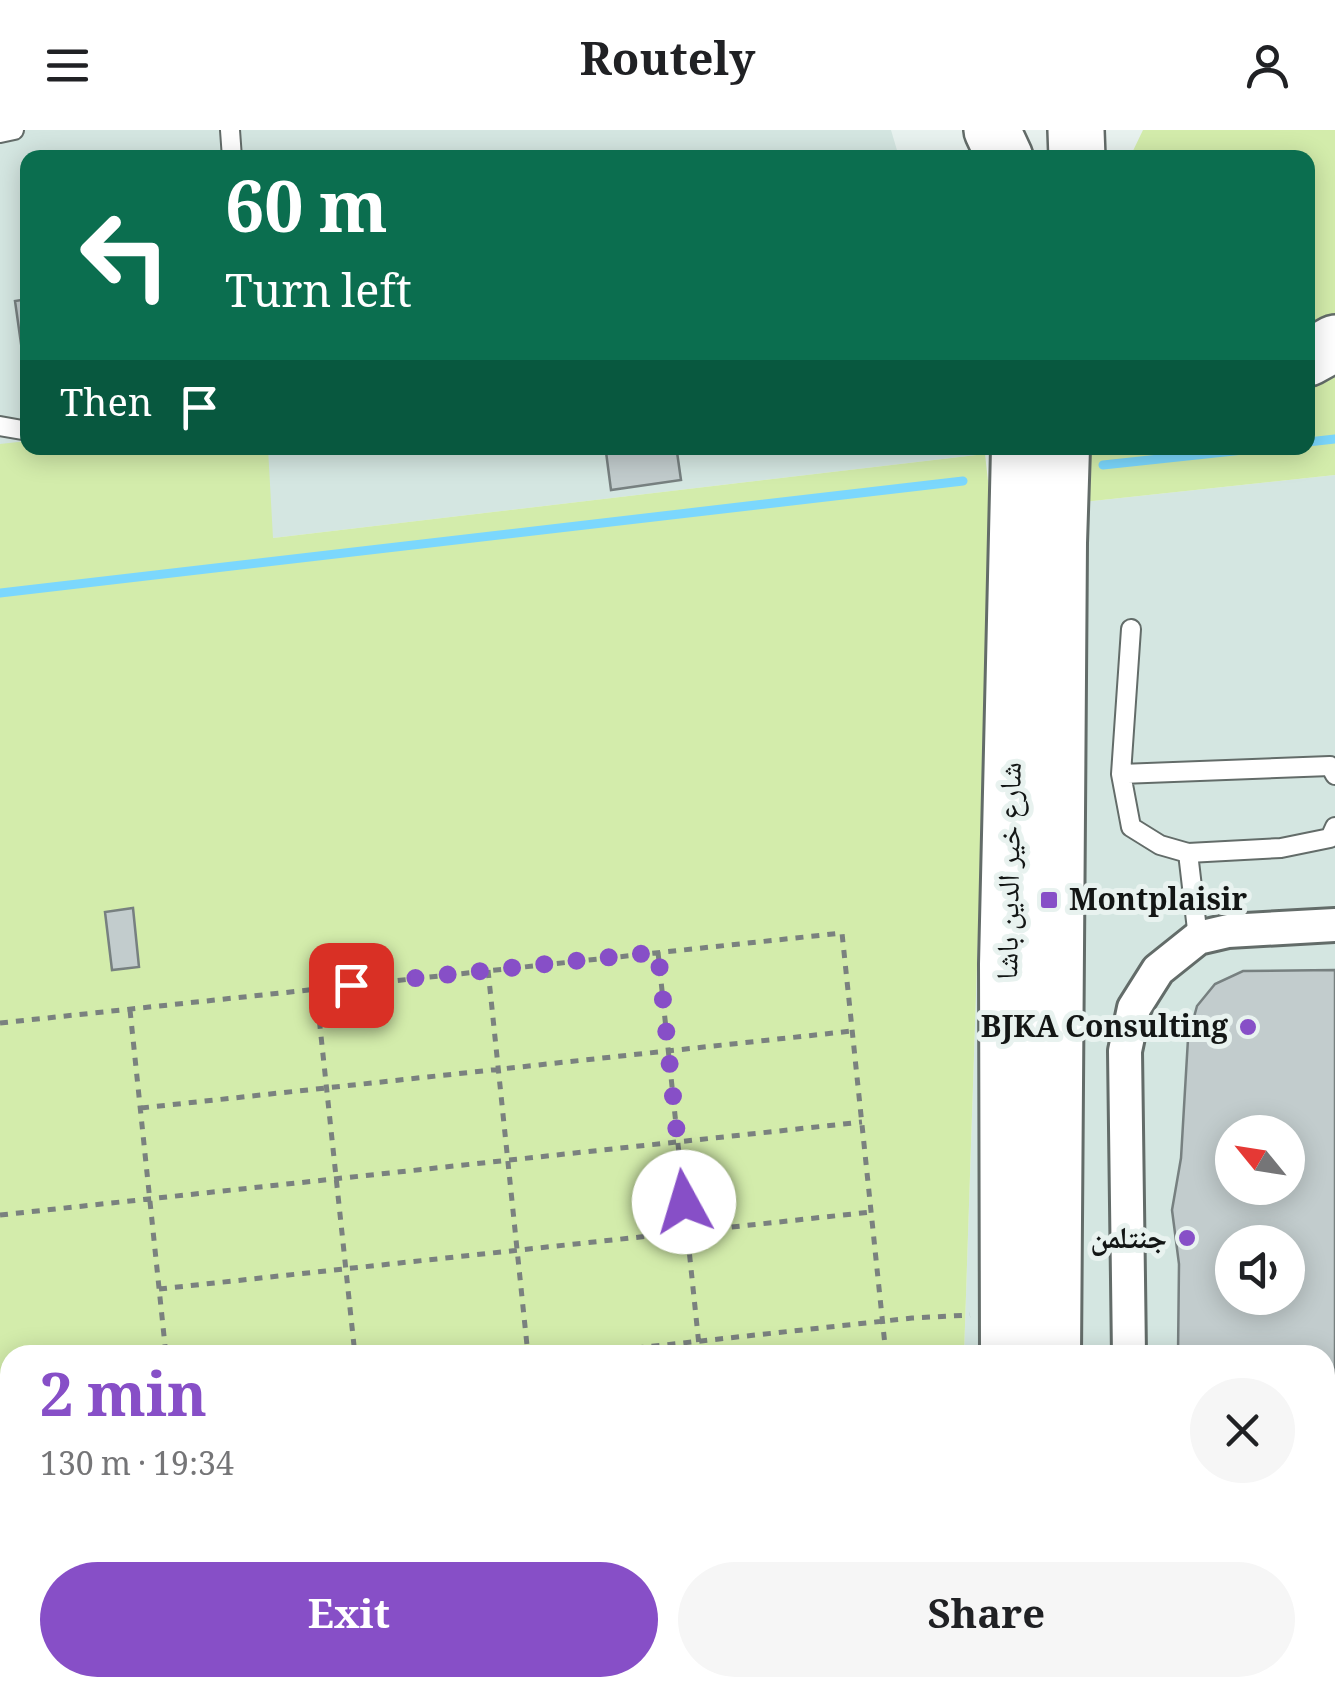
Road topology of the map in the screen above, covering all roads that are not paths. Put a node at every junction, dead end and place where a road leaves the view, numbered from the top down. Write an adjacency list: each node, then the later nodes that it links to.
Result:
1 (14, 130): 2 (lane)
2 (0, 133)
3 (1018, 455): 12 (main road, شارع خير الدين باشا)
4 (1063, 455): 13 (main road, شارع خير الدين باشا)
5 (1131, 629): 6 (lane)
6 (1121, 774): 7 (lane); 9 (lane)
7 (1335, 775)
8 (1335, 828): 9 (lane)
9 (1188, 853): 11 (lane)
10 (1335, 926): 11 (street)
11 (1198, 938): 14 (street)
12 (1007, 1334)
13 (1054, 1345)
14 (1129, 1345)

